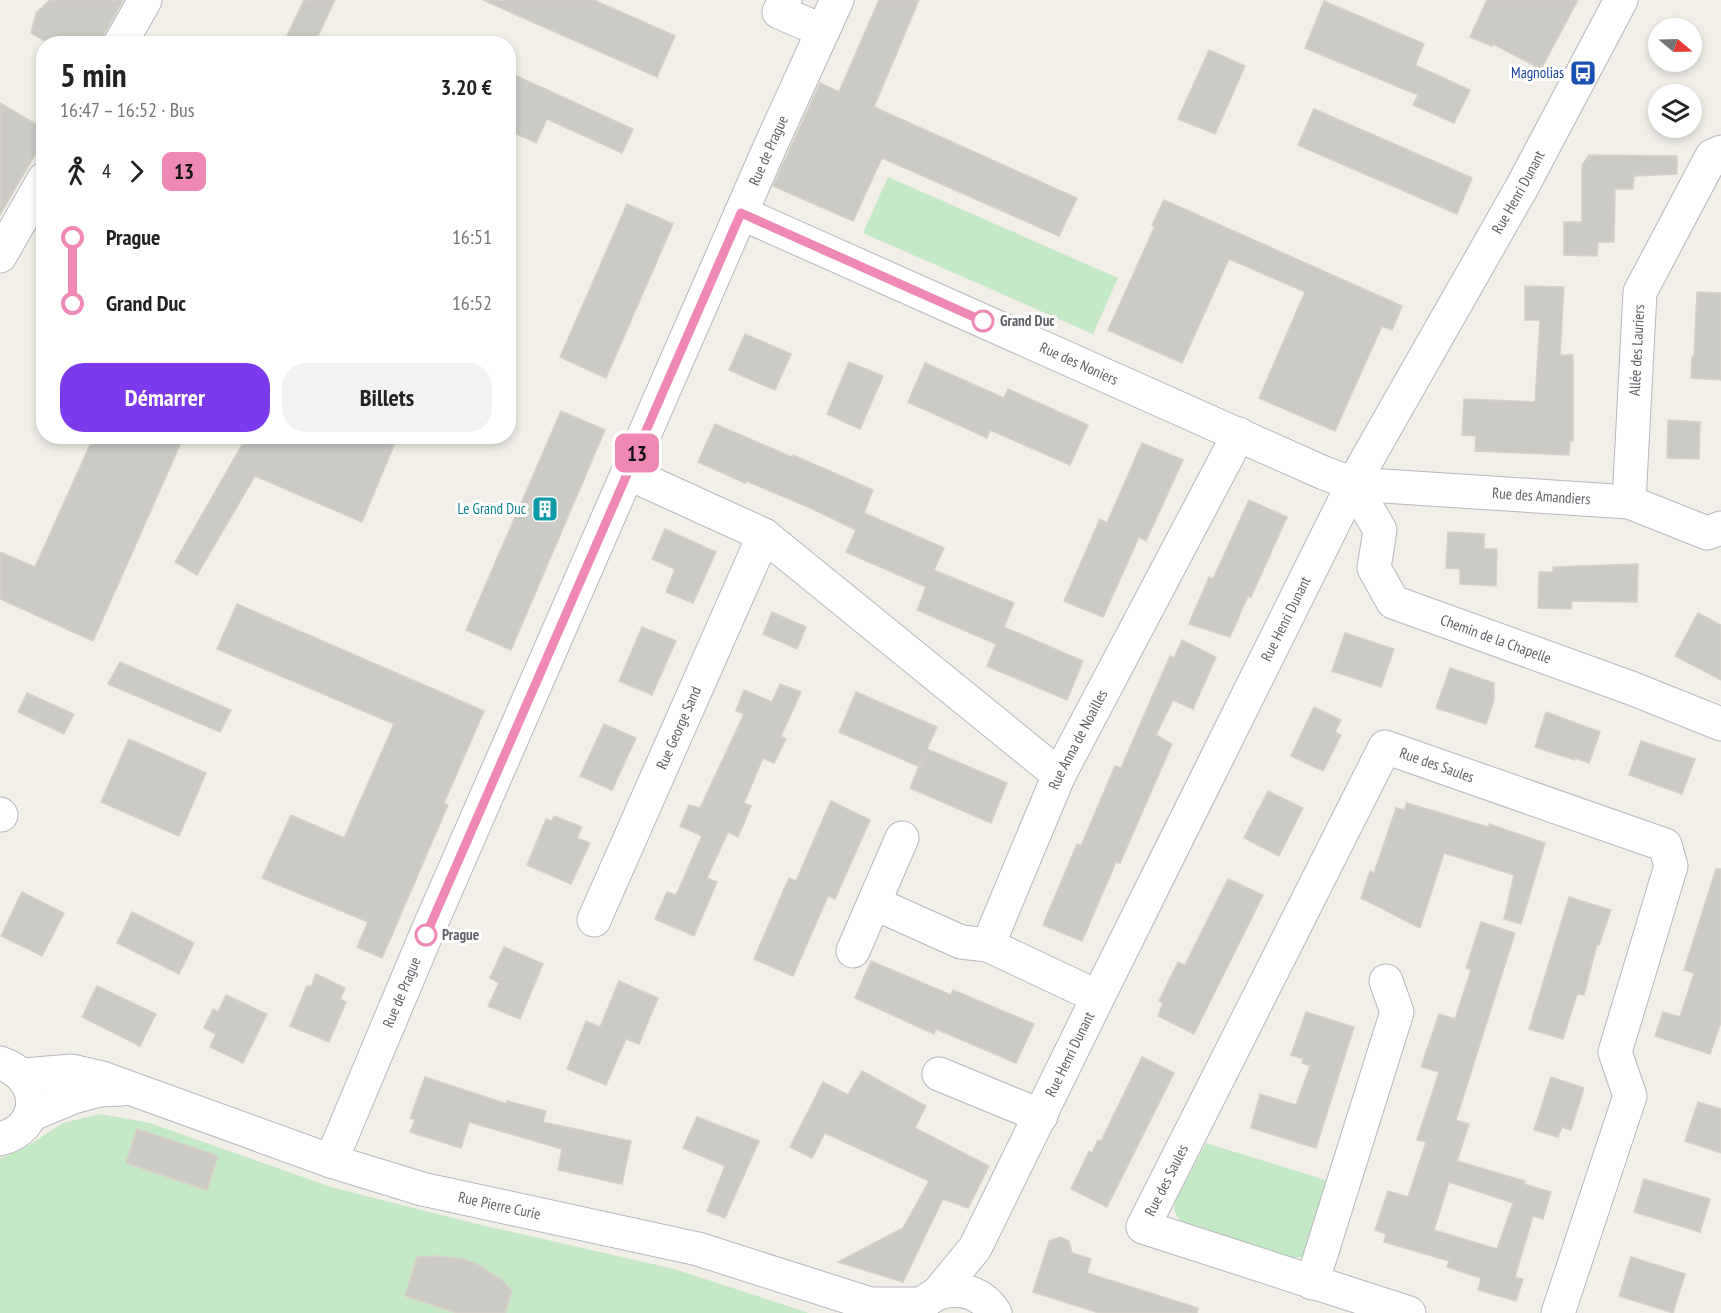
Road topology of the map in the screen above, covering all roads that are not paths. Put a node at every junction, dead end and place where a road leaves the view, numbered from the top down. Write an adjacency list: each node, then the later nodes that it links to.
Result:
1 (145, 0): 6 (street)
2 (785, 0): 5 (street)
3 (837, 0): 5 (street, Rue de Prague)
4 (1621, 0): 13 (street, Rue Henri Dunant)
5 (823, 31): 9 (street, Rue de Prague)
6 (125, 36)
7 (1721, 152): 14 (street, Allée des Lauriers)
8 (36, 193): 10 (street)
9 (741, 213): 11 (street, Rue des Noniers); 12 (street, Rue de Prague)
10 (0, 256)
11 (1239, 434): 13 (street, Rue des Noniers); 18 (street, Rue Anna de Noailles)
12 (628, 473): 16 (street); 32 (street, Rue de Prague)
13 (1353, 484): 14 (street, Rue des Amandiers); 17 (street, Chemin de la Chapelle); 25 (street, Rue Henri Dunant)
14 (1629, 502): 15 (street, Rue des Amandiers)
15 (1721, 528)
16 (764, 535): 18 (street); 21 (street, Rue George Sand)
17 (1721, 724)
18 (1059, 775): 22 (street, Rue Anna de Noailles)
19 (902, 838): 20 (street)
20 (874, 903): 22 (street); 23 (street)
21 (594, 920)
22 (988, 945): 25 (street)
23 (853, 951)
24 (1386, 981): 34 (street)
25 (1098, 997): 30 (street, Rue Henri Dunant)
26 (11, 1069): 28 (street, Rue Pierre Curie); 29 (street)
27 (939, 1074): 30 (street)
28 (133, 1089): 29 (street, Rue Pierre Curie); 32 (street, Rue Pierre Curie)
29 (30, 1115): 31 (street)
30 (1041, 1116): 33 (street, Rue Henri Dunant)
31 (0, 1139)
32 (331, 1161): 37 (street, Rue Pierre Curie)
33 (975, 1248): 35 (street, Rue Henri Dunant); 36 (street, Rue Henri Dunant)
34 (1312, 1282): 38 (street, Rue des Saules); 39 (street, Rue des Saules)
35 (926, 1303): 36 (street, Rue Pierre Curie); 37 (street, Rue Pierre Curie)
36 (985, 1303)
37 (875, 1309)
38 (1409, 1313)
39 (1558, 1313)

